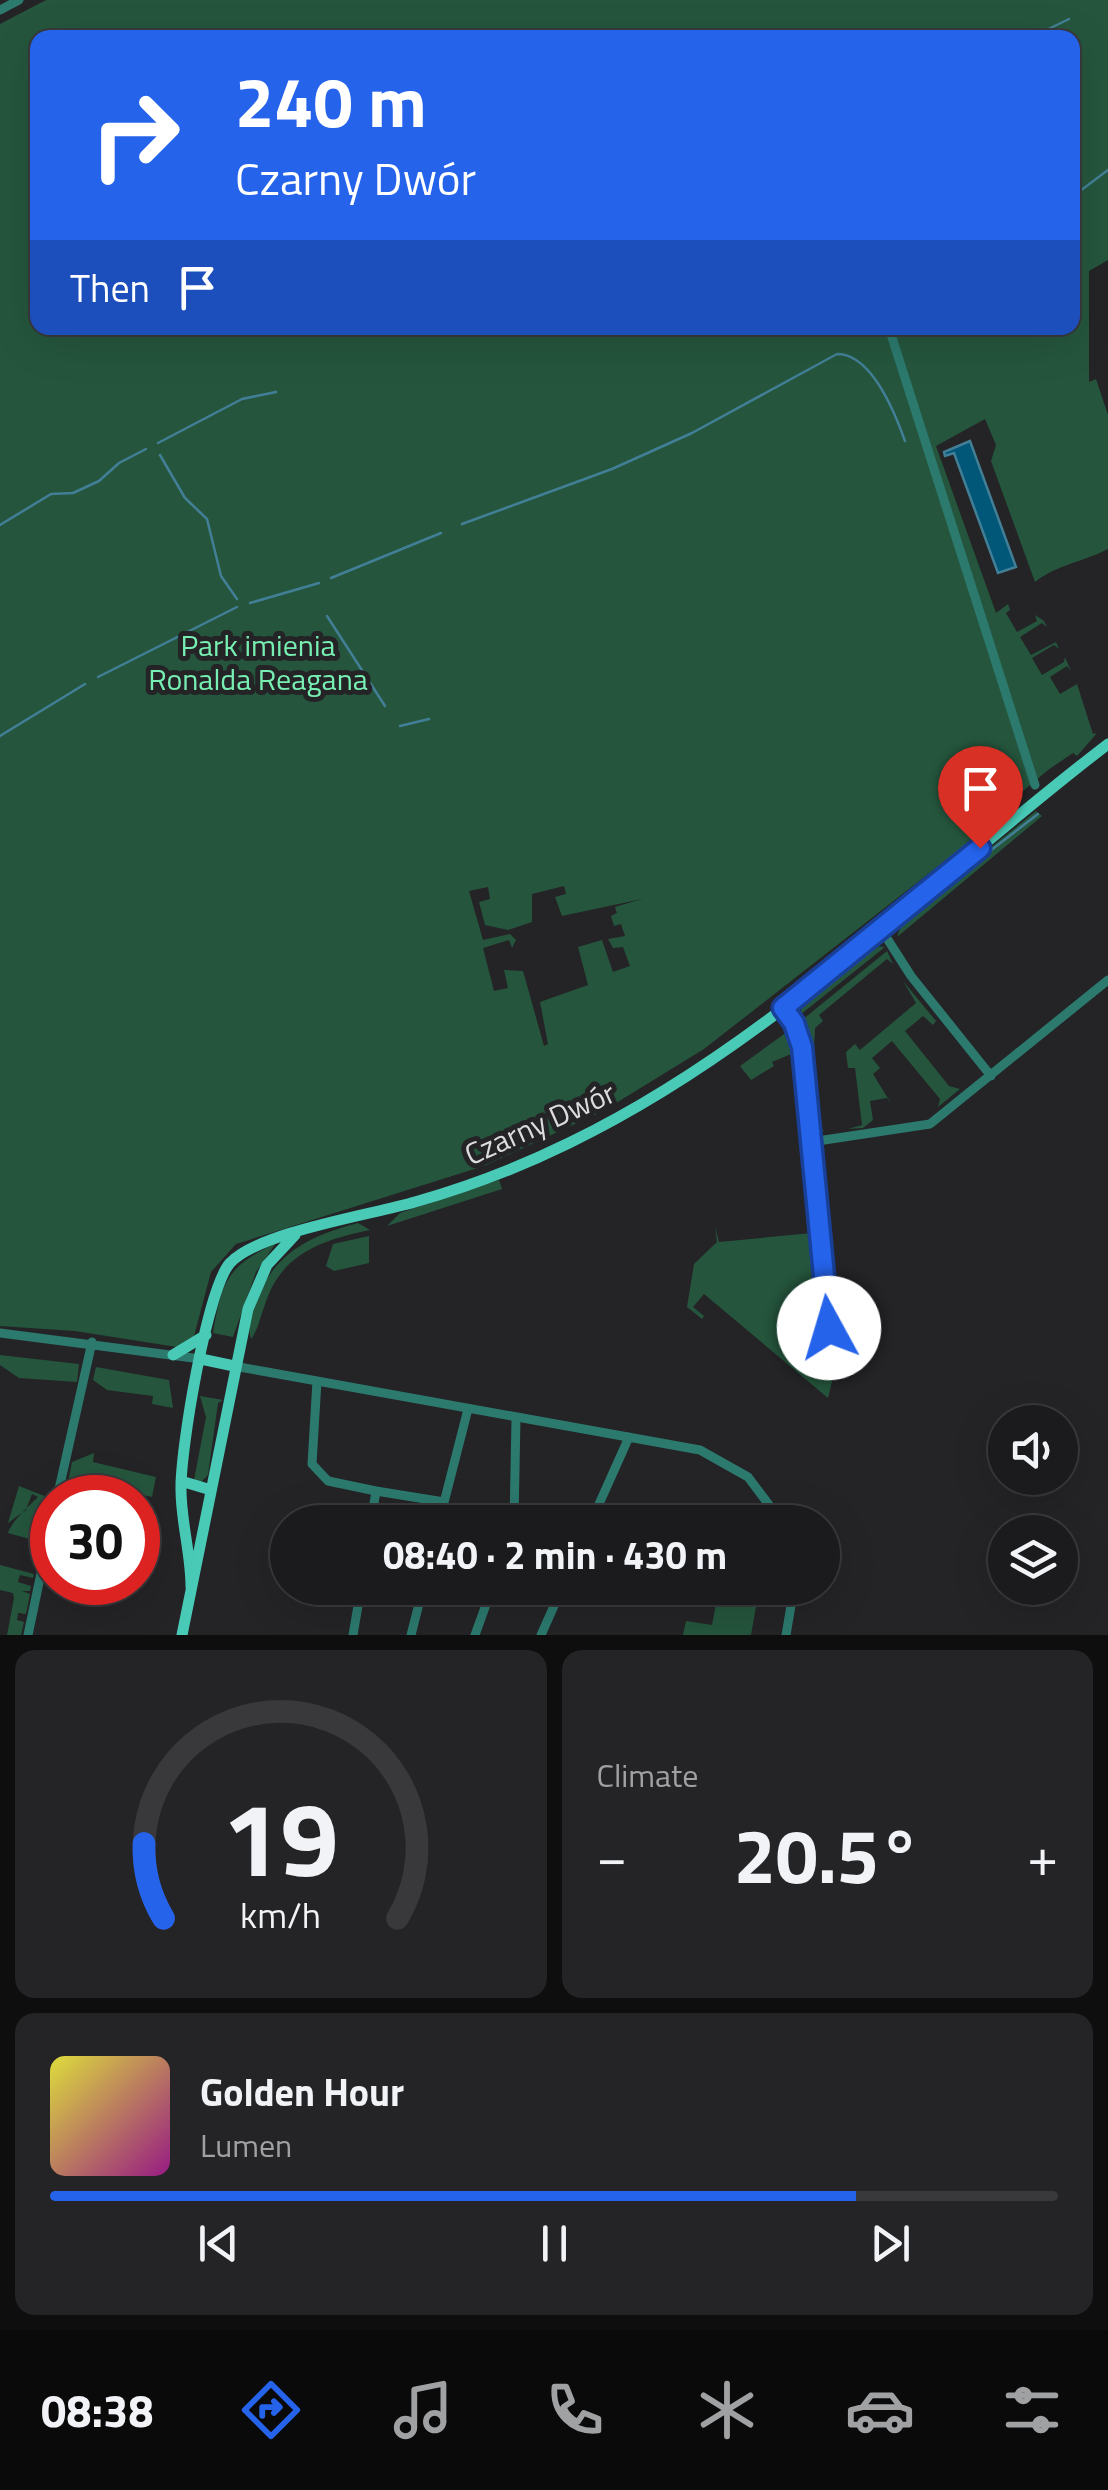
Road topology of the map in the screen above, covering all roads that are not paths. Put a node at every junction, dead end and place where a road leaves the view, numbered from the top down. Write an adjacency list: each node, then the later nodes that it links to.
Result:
1 (19, 0): 2 (street)
2 (0, 10)
3 (891, 335): 5 (street)
4 (1108, 744): 6 (main road, Czarny Dwór)
5 (1035, 784)
6 (882, 930): 8 (main road, Czarny Dwór); 9 (street)
7 (1108, 980): 9 (street)
8 (783, 1008): 10 (street); 11 (main road, Czarny Dwór)
9 (991, 1076): 10 (street)
10 (811, 1142): 15 (street)
11 (294, 1235): 13 (main road, Czarny Dwór); 18 (main road)
12 (0, 1333): 14 (street)
13 (206, 1335): 16 (main road); 17 (main road, Czarny Dwór)
14 (92, 1342): 16 (street); 23 (street)
15 (836, 1342)
16 (174, 1355): 17 (street)
17 (201, 1360): 18 (main road); 24 (main road, Czarny Dwór)
18 (234, 1366): 19 (street); 25 (main road)
19 (318, 1381): 20 (street); 26 (street)
20 (468, 1409): 21 (street); 27 (street)
21 (516, 1418): 22 (street); 30 (street)
22 (629, 1437): 31 (street); 32 (street)
23 (62, 1475)
24 (181, 1481): 25 (main road); 33 (main road, Czarny Dwór)
25 (211, 1490): 33 (main road)
26 (376, 1491): 27 (street); 28 (street)
27 (444, 1502): 29 (street)
28 (374, 1505)
29 (443, 1505)
30 (514, 1505)
31 (599, 1505)
32 (771, 1505)
33 (191, 1587): 41 (main road)
34 (34, 1605): 40 (street)
35 (358, 1605): 42 (street)
36 (419, 1605): 43 (street)
37 (486, 1605): 44 (street)
38 (554, 1605): 45 (street)
39 (791, 1605): 46 (street)
40 (28, 1635)
41 (182, 1635)
42 (353, 1635)
43 (411, 1635)
44 (475, 1635)
45 (541, 1635)
46 (786, 1635)

